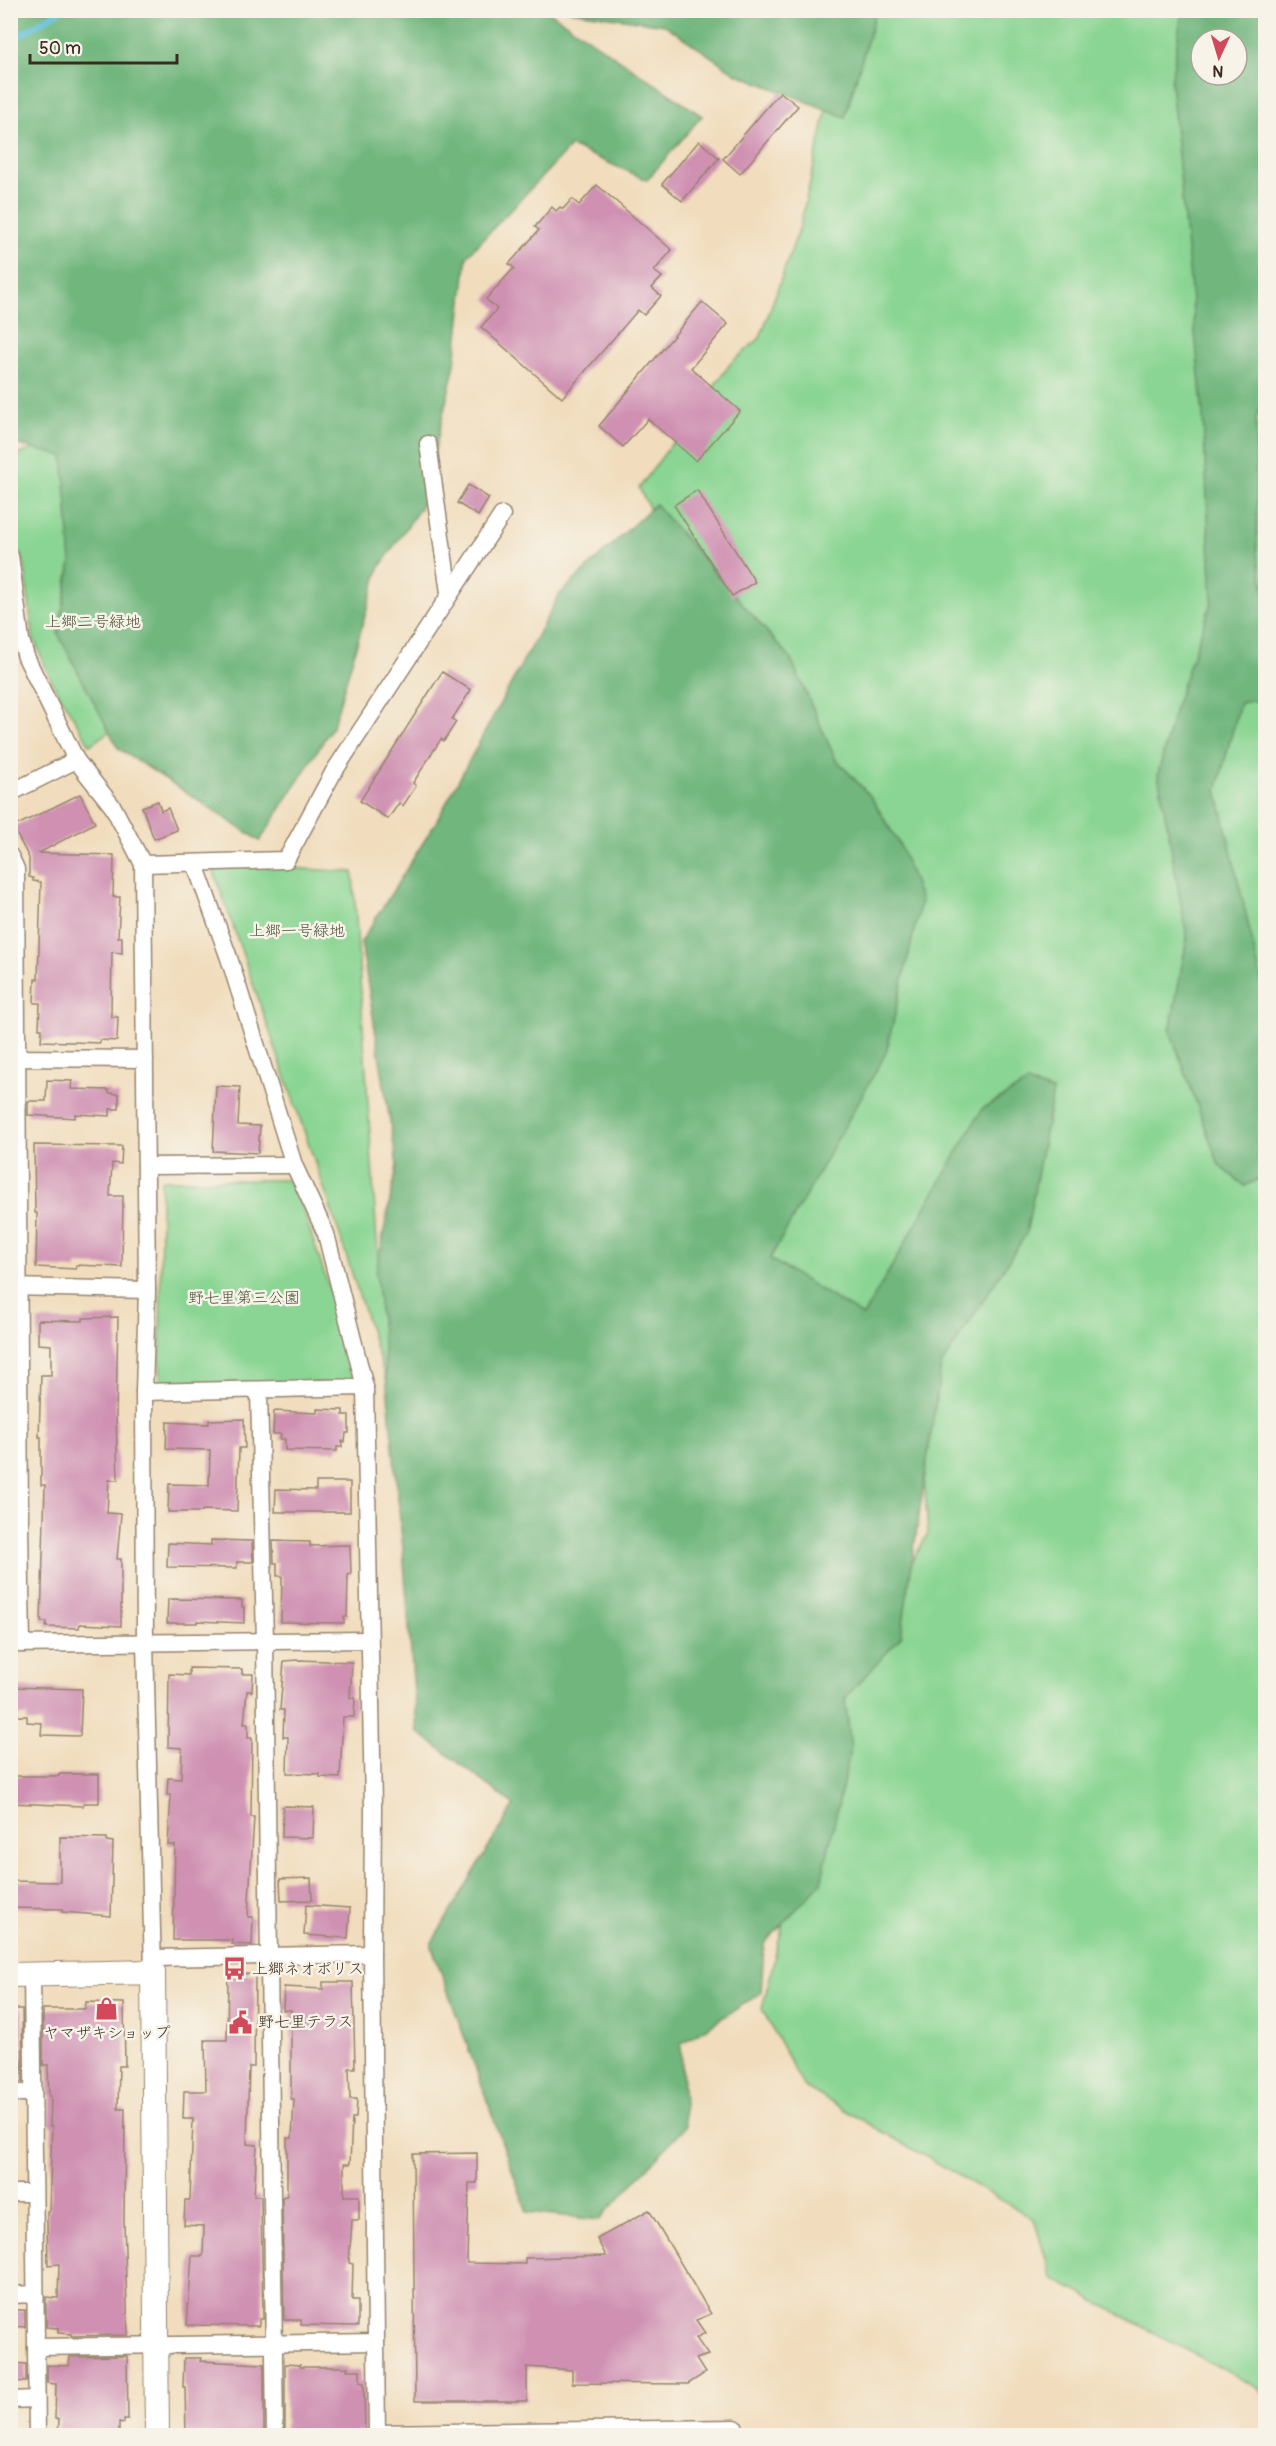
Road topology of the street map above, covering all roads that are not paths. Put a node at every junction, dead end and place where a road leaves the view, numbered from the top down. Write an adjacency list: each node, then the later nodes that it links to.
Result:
1 (428, 444): 4 (street)
2 (502, 514): 4 (street)
3 (10, 556): 5 (street)
4 (449, 593): 9 (street)
5 (76, 760): 6 (street); 8 (street)
6 (10, 793)
7 (10, 856): 10 (street)
8 (143, 864): 9 (street); 11 (street)
9 (195, 864): 12 (street)
10 (14, 1058): 11 (street); 14 (street)
11 (145, 1059): 13 (street)
12 (294, 1165): 13 (street); 17 (street)
13 (146, 1166): 16 (street)
14 (14, 1167): 15 (street)
15 (15, 1287): 16 (street); 20 (street)
16 (147, 1290): 19 (street)
17 (365, 1387): 18 (street); 22 (street)
18 (259, 1391): 19 (street); 23 (street)
19 (144, 1392): 24 (street)
20 (15, 1411): 21 (street)
21 (15, 1527): 25 (street)
22 (369, 1640): 23 (street); 26 (street)
23 (265, 1641): 24 (street); 27 (street)
24 (145, 1642): 25 (street); 28 (street)
25 (16, 1644)
26 (372, 1954): 27 (street); 36 (street)
27 (268, 1955): 28 (street); 37 (street)
28 (153, 1965): 29 (street); 38 (street)
29 (21, 1974): 31 (street)
30 (10, 2093): 31 (street)
31 (33, 2093): 33 (street)
32 (10, 2193): 33 (street)
33 (34, 2193): 34 (street)
34 (35, 2294): 35 (street); 39 (street)
35 (10, 2295)
36 (376, 2342): 37 (street); 42 (street)
37 (274, 2344): 38 (street); 45 (street)
38 (156, 2346): 39 (street); 44 (street)
39 (36, 2347): 40 (street)
40 (36, 2399): 41 (street); 43 (street)
41 (10, 2400)
42 (377, 2434): 46 (street)
43 (37, 2436)
44 (157, 2436)
45 (275, 2436)
46 (735, 2436)

